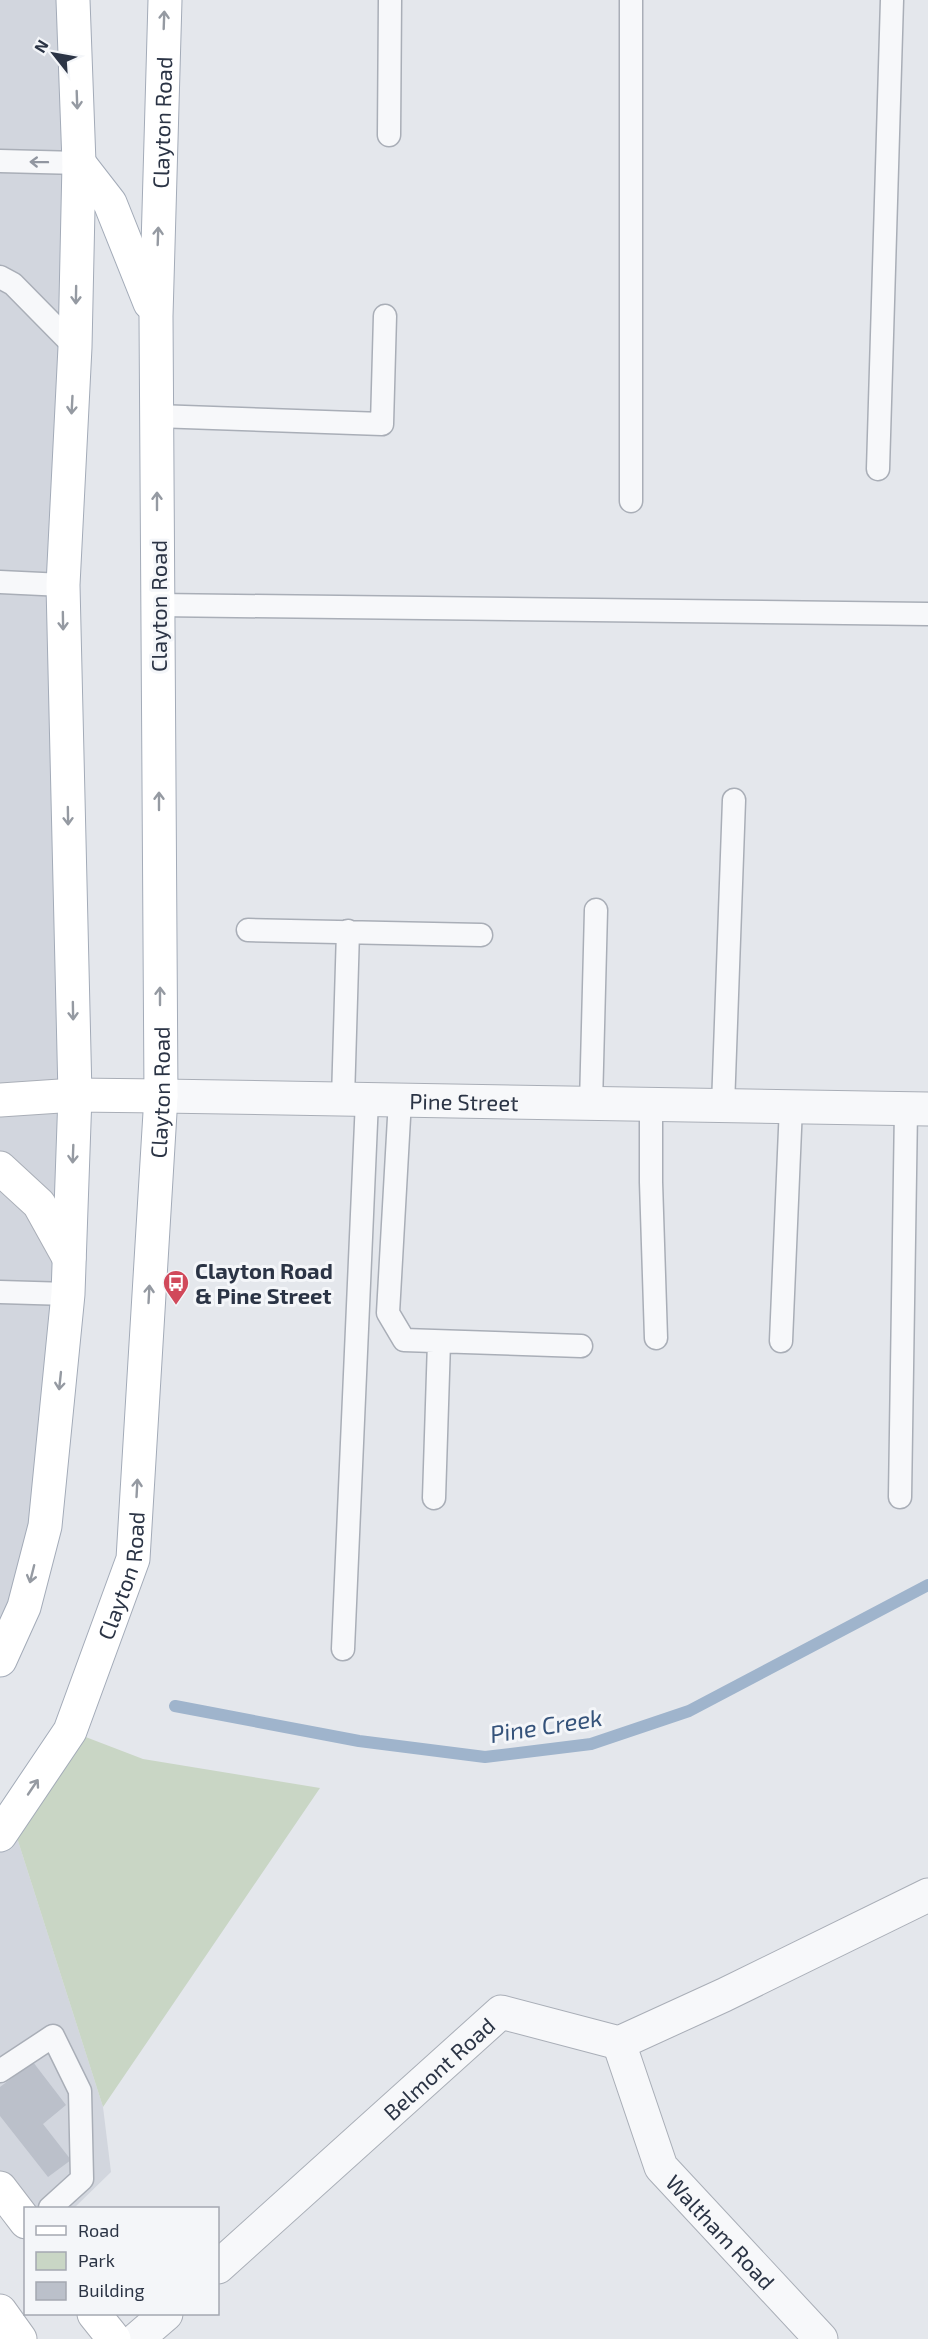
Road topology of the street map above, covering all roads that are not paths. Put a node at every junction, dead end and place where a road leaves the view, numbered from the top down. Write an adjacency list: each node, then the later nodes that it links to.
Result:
1 (73, 0): 8 (main road, one-way to 8)
2 (165, 0): 10 (main road, Clayton Road, one-way to 2)
3 (390, 0): 6 (lane)
4 (631, 0): 15 (lane)
5 (892, 0): 14 (lane)
6 (389, 135)
7 (0, 161): 8 (lane, one-way to 7)
8 (79, 163): 10 (main road, Clayton Road); 12 (main road, one-way to 12)
9 (0, 277): 12 (lane)
10 (156, 316): 13 (main road, Clayton Road)
11 (385, 316): 13 (lane)
12 (75, 347): 17 (main road, one-way to 17)
13 (156, 416): 18 (main road, Clayton Road, one-way to 13)
14 (878, 469)
15 (631, 501)
16 (0, 582): 17 (lane)
17 (63, 585): 25 (main road, one-way to 25)
18 (158, 605): 19 (lane); 26 (main road, Clayton Road, one-way to 18)
19 (928, 614)
20 (734, 800): 32 (lane)
21 (596, 910): 30 (lane)
22 (248, 930): 23 (lane)
23 (348, 932): 24 (lane); 28 (lane)
24 (481, 934)
25 (75, 1095): 26 (main road, Pine Street); 27 (main road, Pine Street); 36 (main road, one-way to 36)
26 (161, 1096): 28 (street, Pine Street); 47 (main road, Clayton Road, one-way to 26)
27 (0, 1100)
28 (355, 1100): 29 (street, Pine Street); 45 (lane)
29 (400, 1100): 30 (street, Pine Street); 41 (lane)
30 (591, 1104): 31 (street, Pine Street)
31 (651, 1104): 32 (street, Pine Street); 39 (lane)
32 (723, 1106): 33 (street, Pine Street)
33 (791, 1106): 34 (street, Pine Street); 40 (lane)
34 (917, 1109): 43 (lane)
35 (0, 1168): 36 (main road)
36 (69, 1258): 38 (main road)
37 (0, 1292): 38 (lane)
38 (68, 1294): 46 (main road, one-way to 46)
39 (656, 1338)
40 (781, 1341)
41 (439, 1342): 42 (lane); 44 (lane)
42 (581, 1346)
43 (900, 1497)
44 (434, 1498)
45 (342, 1649)
46 (0, 1660)
47 (0, 1835)
48 (928, 1895): 49 (street)
49 (619, 2043): 54 (street, Belmont Road); 61 (street, Waltham Road)
50 (0, 2071): 52 (lane)
51 (0, 2188): 53 (main road)
52 (51, 2207)
53 (24, 2219)
54 (219, 2266)
55 (0, 2311): 58 (main road)
56 (96, 2315): 59 (main road)
57 (164, 2315): 60 (street)
58 (20, 2339)
59 (114, 2339)
60 (137, 2339)
61 (821, 2339)

